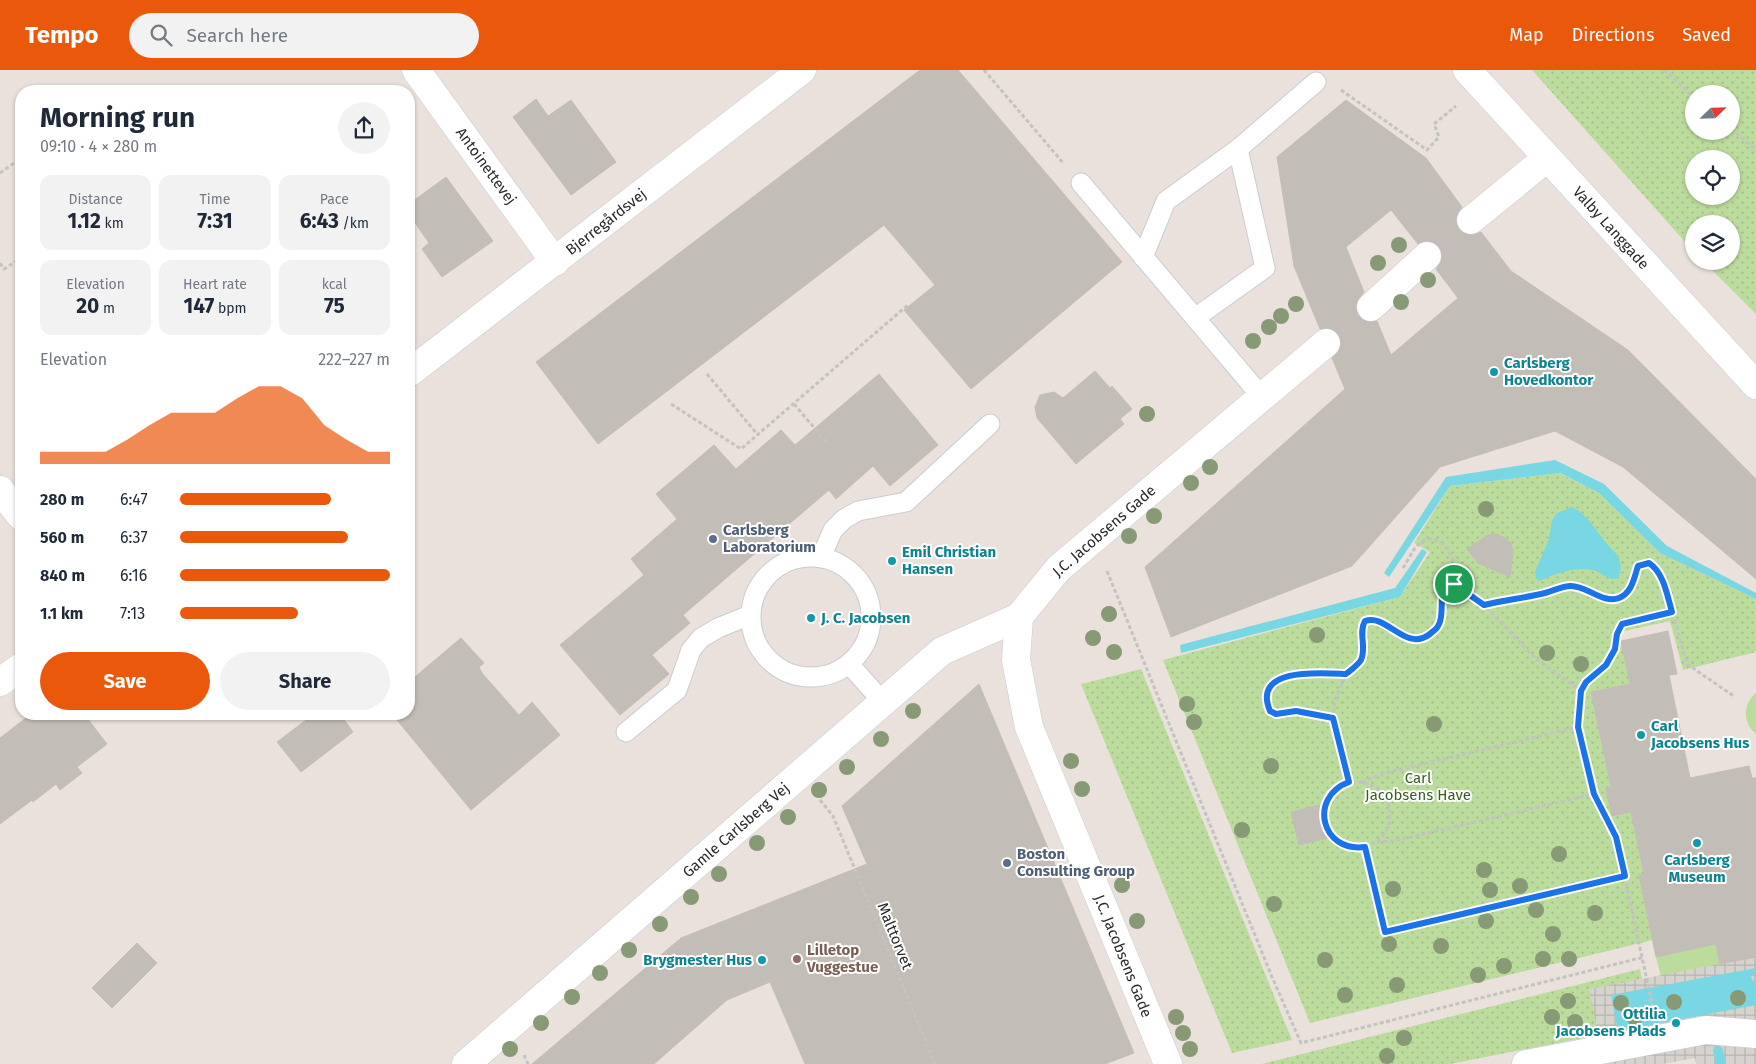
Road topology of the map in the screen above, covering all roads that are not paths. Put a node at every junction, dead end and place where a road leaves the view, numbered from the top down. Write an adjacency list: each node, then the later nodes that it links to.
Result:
1 (416, 70): 11 (street, Antoinettevej)
2 (802, 70): 11 (street, Bjerregårdsvej)
3 (1474, 78): 6 (street, Valby Langgade)
4 (1316, 82): 5 (lane)
5 (1238, 149): 10 (lane); 13 (lane)
6 (1547, 158): 8 (street); 16 (street, Valby Langgade)
7 (1081, 183): 10 (lane)
8 (1471, 220)
9 (1427, 256): 12 (street)
10 (1143, 257): 13 (lane)
11 (555, 262): 15 (street, Bjerregårdsvej)
12 (1371, 307)
13 (1195, 318): 17 (lane)
14 (1326, 343): 17 (street, J.C. Jacobsens Gade)
15 (415, 368)
16 (1756, 385)
17 (1262, 397): 23 (street, J.C. Jacobsens Gade)
18 (990, 424): 21 (lane)
19 (0, 490): 20 (street)
20 (15, 509)
21 (821, 557): 22 (lane); 24 (lane)
22 (750, 615): 24 (lane); 28 (lane)
23 (1019, 617): 27 (street, Gamle Carlsberg Vej); 31 (street, J.C. Jacobsens Gade)
24 (849, 664): 27 (lane)
25 (15, 671): 26 (street)
26 (0, 682)
27 (882, 702): 30 (street, Gamle Carlsberg Vej)
28 (626, 732)
29 (1756, 1034): 32 (street)
30 (466, 1064)
31 (1168, 1064)
32 (1526, 1064)

